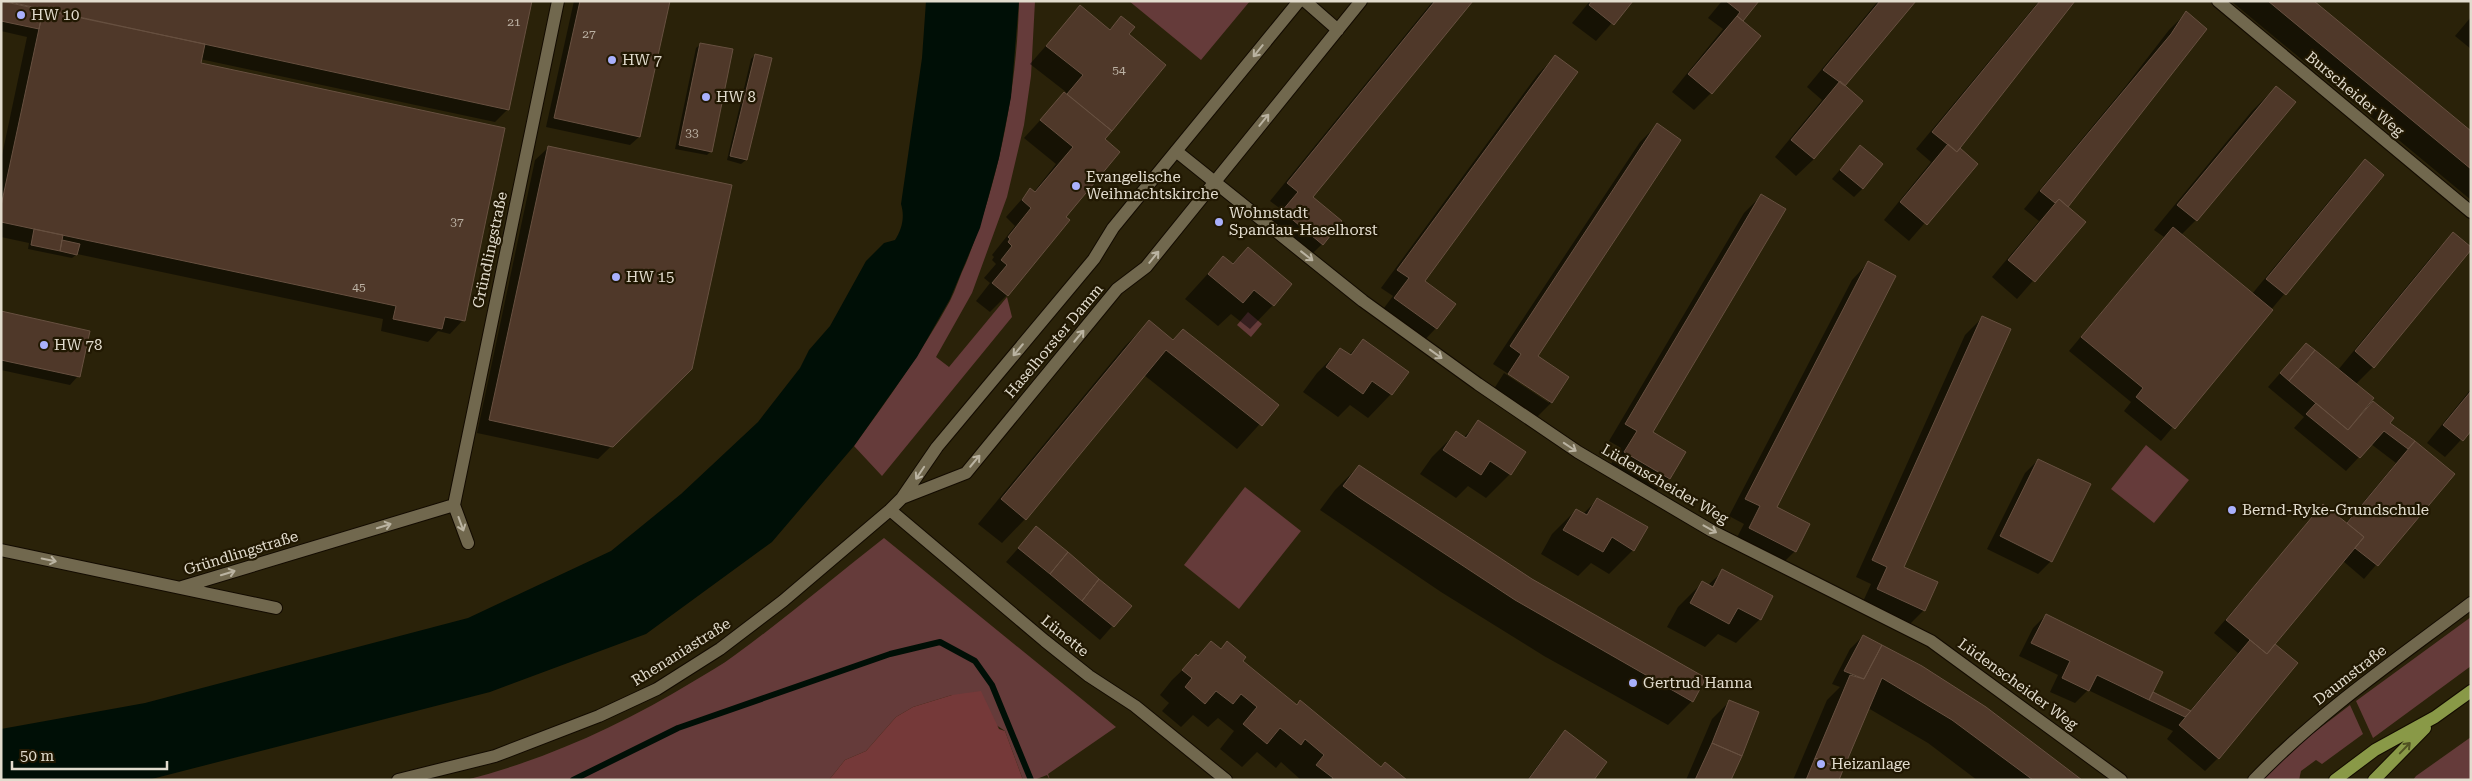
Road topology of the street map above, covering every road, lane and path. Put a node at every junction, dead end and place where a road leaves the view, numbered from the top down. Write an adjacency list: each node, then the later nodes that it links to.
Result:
1 (558, 1): 11 (street, Gründlingstraße)
2 (1299, 1): 7 (street, Haselhorster Damm, one-way to 7)
3 (1304, 1): 6 (street)
4 (1361, 1): 6 (street, Haselhorster Damm)
5 (2218, 1): 9 (street, Burscheider Weg)
6 (1338, 30): 8 (street, Haselhorster Damm, one-way to 6)
7 (1176, 151): 8 (street); 10 (street, Haselhorster Damm, one-way to 10)
8 (1214, 182): 10 (street, Haselhorster Damm, one-way to 8); 22 (street, Lüdenscheider Weg, one-way to 22)
9 (2471, 212)
10 (902, 498): 12 (street, Haselhorster Damm)
11 (454, 505): 13 (street, one-way to 13); 15 (street, Gründlingstraße, one-way to 11)
12 (890, 510): 20 (street, Rhenaniastraße); 21 (street, Lünette)
13 (468, 544)
14 (1, 550): 15 (street, one-way to 15)
15 (182, 588): 17 (street)
16 (2471, 603): 23 (street, Daumstraße)
17 (276, 608)
18 (2471, 691): 19 (main road)
19 (2435, 717): 24 (main road); 25 (main road, one-way to 19)
20 (398, 780)
21 (1226, 780)
22 (2121, 780)
23 (2254, 780)
24 (2335, 780)
25 (2374, 780)

